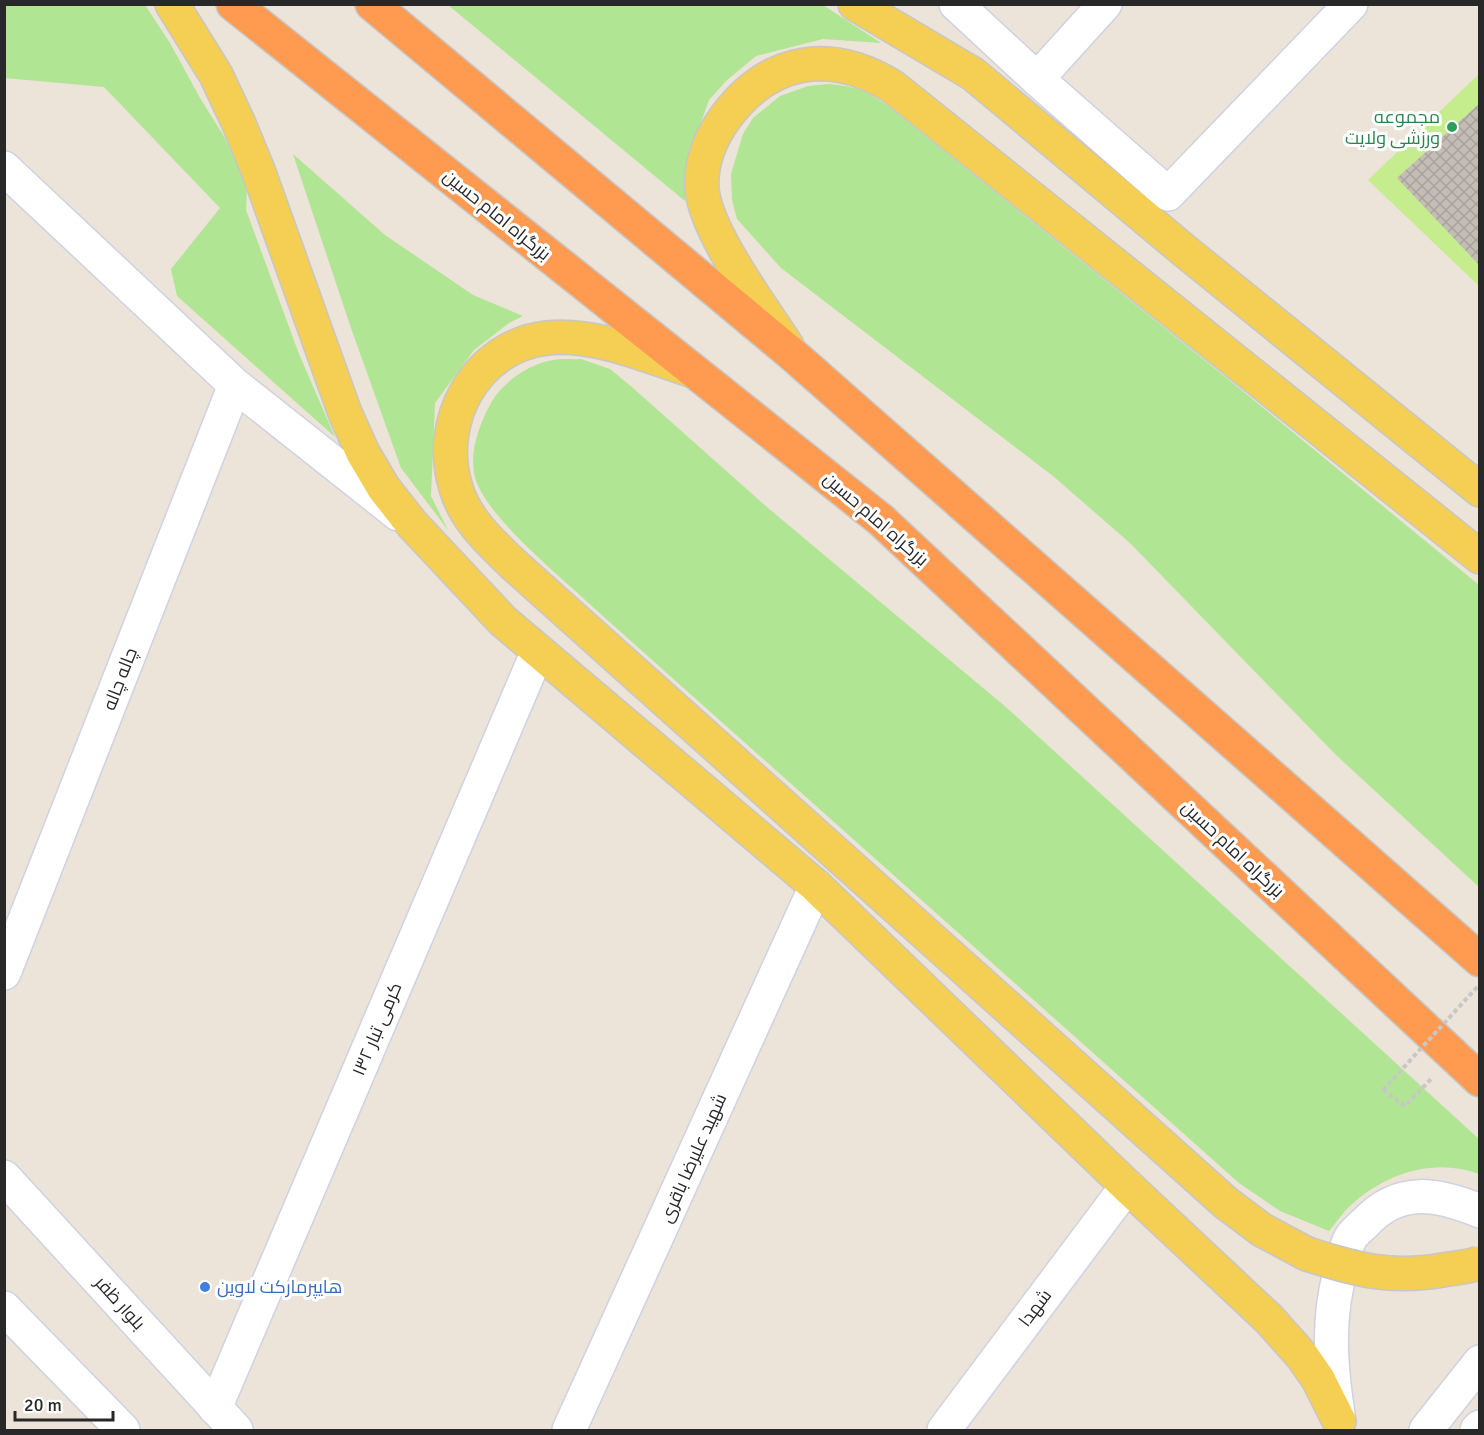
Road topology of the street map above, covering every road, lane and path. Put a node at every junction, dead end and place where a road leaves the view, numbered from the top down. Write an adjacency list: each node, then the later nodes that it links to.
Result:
1 (172, 4): 14 (main road)
2 (234, 4): 11 (highway, بزرگراه امام حسین)
3 (372, 4): 10 (highway)
4 (855, 4): 13 (main road)
5 (956, 4): 8 (street)
6 (1105, 4): 8 (street)
7 (1351, 4): 8 (street)
8 (1037, 79)
9 (4, 168): 12 (street)
10 (793, 355): 15 (main road); 18 (highway)
11 (694, 372): 21 (highway, بزرگراه امام حسین); 26 (main road, bridge)
12 (235, 385): 14 (street); 19 (street, چاله چاله)
13 (1479, 490)
14 (412, 524): 16 (main road)
15 (1479, 557)
16 (538, 651): 17 (main road); 29 (street, کرمی تبار ۱۳۲)
17 (816, 886): 24 (main road); 32 (street, شهید علیرضا باقری)
18 (1479, 960)
19 (4, 973)
20 (1479, 984): 22 (path, bridge)
21 (1479, 1080)
22 (1405, 1106)
23 (4, 1176): 29 (street, بلوار ظفر)
24 (1127, 1186): 30 (main road); 33 (street, شهدا)
25 (1479, 1211): 30 (street)
26 (1479, 1263)
27 (4, 1308): 31 (street)
28 (1479, 1362): 34 (street)
29 (226, 1419)
30 (1340, 1426)
31 (123, 1431)
32 (569, 1431)
33 (944, 1431)
34 (1426, 1431)

